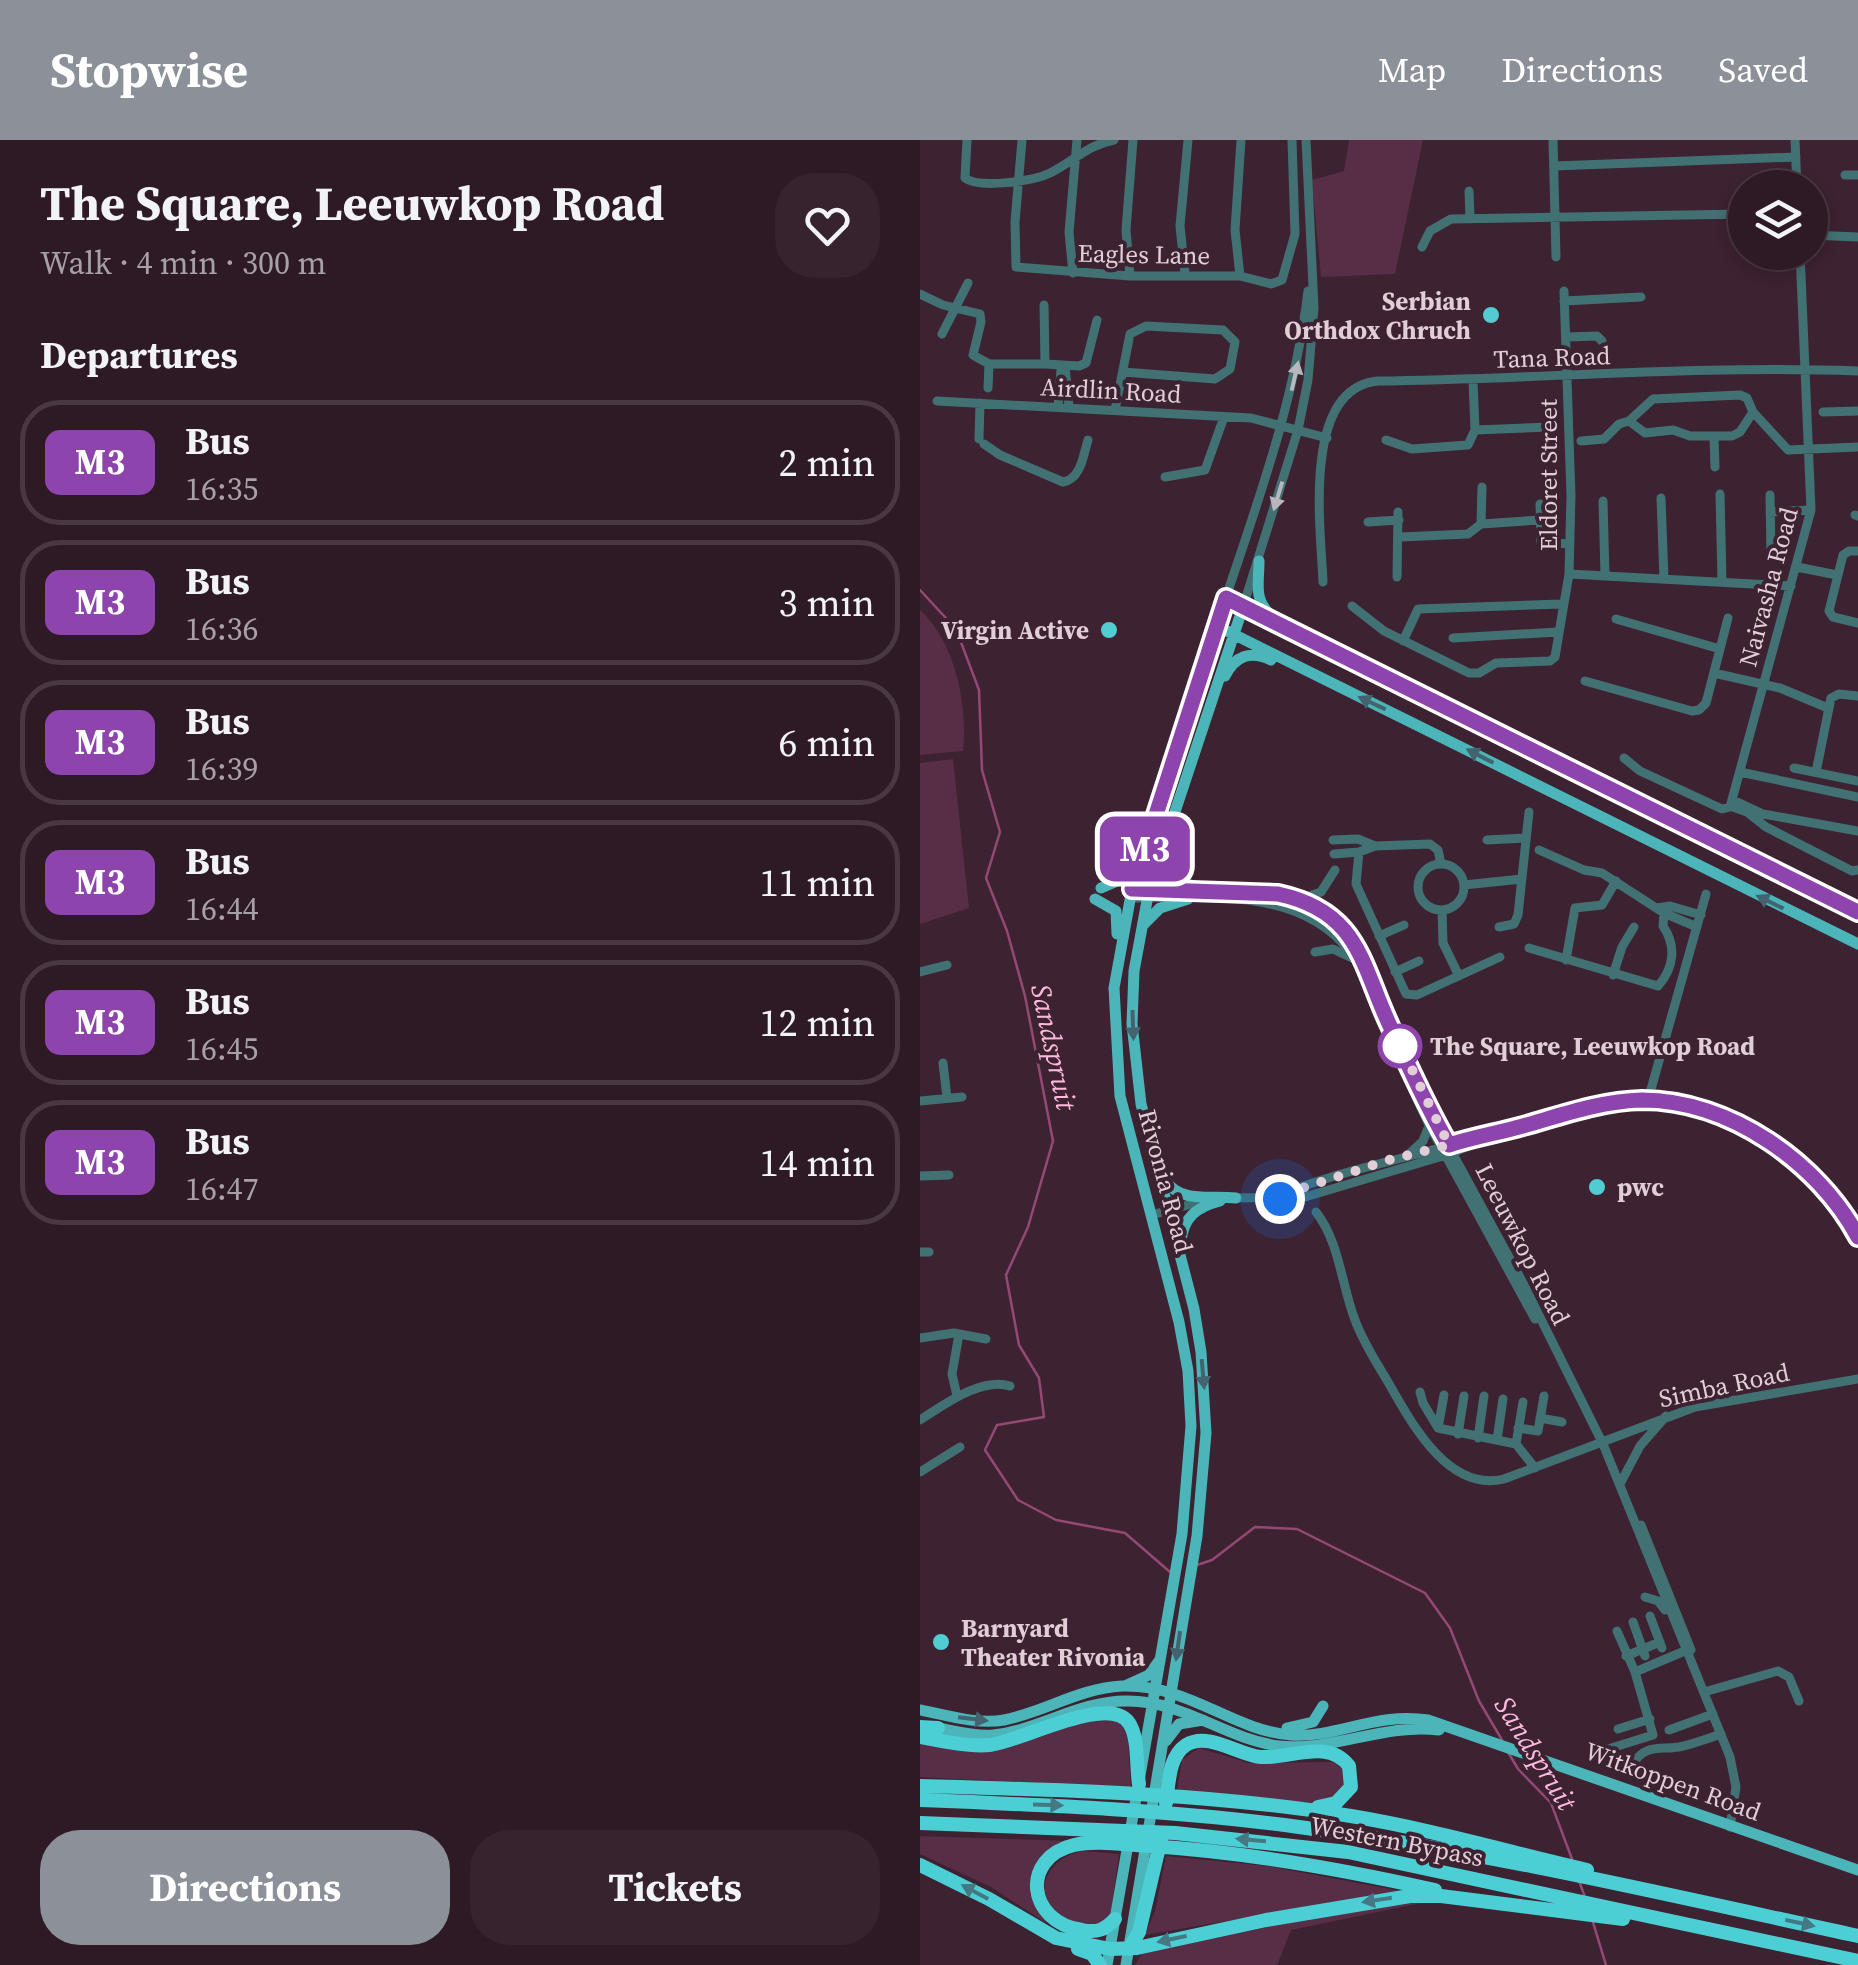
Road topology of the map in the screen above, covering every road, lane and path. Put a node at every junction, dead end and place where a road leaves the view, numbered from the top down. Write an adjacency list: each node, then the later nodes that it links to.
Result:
1 (967, 140): 18 (street)
2 (1022, 140): 18 (street)
3 (1077, 140): 12 (street)
4 (1114, 140): 12 (street)
5 (1133, 140): 31 (street)
6 (1188, 140): 30 (street)
7 (1241, 140): 32 (street, Eagles Lane)
8 (1292, 140): 32 (street)
9 (1306, 140): 28 (street)
10 (1553, 140): 14 (street)
11 (1796, 140): 13 (street)
12 (1076, 155): 18 (street); 29 (street)
13 (1796, 157): 14 (street); 15 (street)
14 (1554, 166): 22 (street)
15 (1796, 170)
16 (1845, 175): 17 (street)
17 (1858, 175)
18 (1019, 180): 29 (street, Eagles Lane)
19 (1468, 191): 21 (street)
20 (1728, 214): 22 (street)
21 (1470, 218): 22 (street); 25 (street)
22 (1554, 218): 26 (street)
23 (1828, 235): 24 (street)
24 (1858, 237)
25 (1422, 246)
26 (1556, 257)
27 (1801, 270): 45 (street, Naivasha Road)
28 (1310, 273): 60 (street, one-way to 28); 62 (street)
29 (1073, 274): 31 (street, Eagles Lane)
30 (1185, 274): 31 (street, Eagles Lane); 32 (street, Eagles Lane)
31 (1130, 276)
32 (1240, 276)
33 (968, 283): 37 (street)
34 (920, 294): 37 (street)
35 (1641, 297): 40 (street, Eldoret Street)
36 (1044, 305): 43 (street)
37 (957, 308): 39 (street); 42 (street)
38 (1097, 320): 44 (street)
39 (942, 334)
40 (1566, 337): 41 (street); 48 (street, Eldoret Street)
41 (1602, 341)
42 (989, 364): 43 (street); 50 (street)
43 (1045, 364): 44 (street)
44 (1063, 366): 53 (street)
45 (1805, 369): 46 (street, Tana Road); 48 (street, Tana Road); 70 (street, Naivasha Road)
46 (1858, 371)
47 (1122, 372): 47 (street); 54 (street)
48 (1568, 375): 49 (street, Tana Road); 85 (street, Eldoret Street)
49 (1473, 380): 63 (street); 65 (street, Tana Road)
50 (988, 388)
51 (936, 401): 52 (street, Airdlin Road)
52 (982, 403): 53 (street, Airdlin Road); 66 (street)
53 (1063, 407): 54 (street, Airdlin Road)
54 (1116, 410): 58 (street, Airdlin Road)
55 (1858, 411): 57 (street)
56 (1753, 412): 59 (street); 64 (street); 70 (street)
57 (1824, 412)
58 (1224, 417): 60 (street, Airdlin Road); 72 (street)
59 (1629, 421): 64 (street); 68 (street)
60 (1282, 425): 62 (street); 98 (street, Rivonia Road)
61 (1550, 427): 63 (street)
62 (1298, 430): 65 (street); 88 (street, Rivonia Road, one-way to 88)
63 (1476, 430): 67 (street)
64 (1714, 436): 71 (street)
65 (1327, 438): 95 (street)
66 (1088, 440)
67 (1386, 440)
68 (1581, 442)
69 (1858, 446): 70 (street)
70 (1806, 450): 79 (street, Naivasha Road)
71 (1715, 467)
72 (1164, 478)
73 (1482, 487): 83 (street)
74 (1720, 494): 96 (street)
75 (1770, 495): 80 (street)
76 (1661, 498): 94 (street)
77 (1602, 501): 91 (street)
78 (1540, 504): 81 (street)
79 (1811, 510): 80 (street); 89 (street, Naivasha Road)
80 (1770, 512): 87 (street)
81 (1540, 520): 83 (street); 85 (street)
82 (1368, 522): 84 (street)
83 (1481, 524): 84 (street)
84 (1400, 537): 93 (street)
85 (1569, 544): 90 (street, Eldoret Street)
86 (1858, 552): 92 (street)
87 (1771, 554)
88 (1259, 561): 101 (street, Rivonia Road); 104 (main road)
89 (1797, 567): 92 (street); 97 (street, Naivasha Road)
90 (1568, 574): 91 (street); 99 (street, Eldoret Street)
91 (1605, 575): 94 (street)
92 (1837, 575): 105 (street)
93 (1396, 578)
94 (1664, 578): 96 (street)
95 (1323, 582)
96 (1722, 582): 97 (street)
97 (1791, 586): 115 (street, Naivasha Road)
98 (1226, 598): 101 (main road); 106 (main road, Rivonia Road)
99 (1561, 604): 107 (street, Eldoret Street); 110 (street)
100 (1352, 606): 110 (street)
101 (1244, 607): 104 (main road); 108 (main road, Rivonia Road)
102 (1728, 618): 111 (street)
103 (1616, 620): 111 (street)
104 (1280, 623): 153 (main road)
105 (1858, 624)
106 (1216, 626): 108 (main road); 139 (main road, Rivonia Road)
107 (1558, 632): 109 (street); 110 (street)
108 (1234, 634): 114 (main road); 117 (main road, Rivonia Road)
109 (1453, 638)
110 (1403, 641)
111 (1720, 650): 112 (street)
112 (1714, 673): 113 (street); 115 (street)
113 (1585, 681)
114 (1330, 684): 117 (main road); 160 (main road, one-way to 114)
115 (1764, 684): 118 (street); 121 (street, Naivasha Road)
116 (1858, 696): 118 (street)
117 (1212, 703): 124 (main road, Rivonia Road)
118 (1828, 708): 122 (street)
119 (1624, 758): 126 (street)
120 (1794, 768): 122 (street)
121 (1740, 772): 125 (street); 126 (street, Naivasha Road)
122 (1816, 772): 123 (street)
123 (1858, 781)
124 (1179, 796): 145 (main road); 147 (main road, Rivonia Road)
125 (1858, 797)
126 (1732, 803): 128 (street); 130 (street)
127 (1529, 812): 131 (street)
128 (1784, 816): 129 (street); 130 (street)
129 (1858, 830)
130 (1777, 833): 141 (street)
131 (1526, 838): 133 (street); 142 (street)
132 (1334, 840): 134 (street)
133 (1488, 840)
134 (1375, 846): 136 (street); 138 (street)
135 (1539, 850): 143 (street)
136 (1359, 852): 137 (street); 159 (street)
137 (1334, 854)
138 (1441, 864): 144 (street); 151 (street)
139 (1140, 866): 146 (main road, Rivonia Road); 162 (main road)
140 (1335, 870): 150 (street)
141 (1858, 870)
142 (1522, 879): 144 (street); 156 (street)
143 (1616, 881): 152 (street); 166 (street)
144 (1464, 885): 151 (street)
145 (1214, 891): 147 (street, Leeuwkop Road); 150 (street, Leeuwkop Road)
146 (1131, 893): 147 (street, Leeuwkop Road); 162 (main road, Rivonia Road)
147 (1148, 894): 149 (street, Leeuwkop Road); 157 (main road, Rivonia Road)
148 (1706, 894): 154 (street)
149 (1188, 899): 157 (main road); 165 (street, Leeuwkop Road)
150 (1298, 900): 180 (street, Leeuwkop Road)
151 (1442, 910): 172 (street)
152 (1661, 910): 154 (street); 171 (street)
153 (1858, 912)
154 (1699, 920): 177 (street)
155 (1404, 924): 159 (street)
156 (1499, 927)
157 (1140, 928): 179 (main road, Rivonia Road, one-way to 179)
158 (1634, 928): 171 (street)
159 (1379, 936): 170 (street)
160 (1858, 944)
161 (1529, 948): 166 (street)
162 (1120, 952): 188 (main road, Rivonia Road)
163 (1315, 952): 165 (street)
164 (1500, 958): 172 (street)
165 (1354, 959): 178 (street, Leeuwkop Road)
166 (1566, 960): 171 (street)
167 (1419, 961): 170 (street)
168 (947, 966): 169 (street)
169 (920, 972)
170 (1395, 972): 172 (street)
171 (1613, 974)
172 (1458, 976)
173 (943, 1063): 175 (street)
174 (962, 1097): 175 (street)
175 (947, 1098): 176 (street)
176 (920, 1101)
177 (1650, 1101): 180 (street); 189 (street)
178 (1430, 1125): 180 (street, Leeuwkop Road); 181 (street)
179 (1148, 1137): 185 (main road); 186 (main road, Rivonia Road)
180 (1448, 1150): 181 (street); 184 (street); 214 (street, Leeuwkop Road)
181 (1404, 1157): 184 (street)
182 (949, 1175): 183 (street)
183 (920, 1176)
184 (1275, 1197): 185 (street)
185 (1235, 1198): 186 (street); 190 (main road)
186 (1169, 1210): 188 (street); 190 (main road, Rivonia Road)
187 (1316, 1212): 216 (street, Simba Road)
188 (1151, 1215): 227 (main road, Rivonia Road)
189 (1858, 1237)
190 (1187, 1278): 233 (main road, Rivonia Road, one-way to 233)
191 (959, 1334): 192 (street); 193 (street); 198 (street)
192 (920, 1338)
193 (986, 1339)
194 (1858, 1379): 204 (street, Simba Road)
195 (1010, 1386): 198 (street)
196 (1420, 1392): 208 (street)
197 (1444, 1395): 208 (street)
198 (957, 1396): 206 (street)
199 (1464, 1396): 210 (street)
200 (1484, 1396): 211 (street)
201 (1544, 1396): 205 (street)
202 (1504, 1398): 212 (street)
203 (1522, 1402): 209 (street)
204 (1668, 1414): 214 (street, Simba Road); 218 (street)
205 (1540, 1418): 207 (street); 209 (street)
206 (920, 1420)
207 (1562, 1422)
208 (1438, 1428): 210 (street)
209 (1518, 1428): 213 (street)
210 (1458, 1434): 211 (street)
211 (1478, 1438): 212 (street)
212 (1497, 1440): 213 (street)
213 (1516, 1444): 216 (street)
214 (1603, 1444): 216 (street, Simba Road); 218 (street, Leeuwkop Road)
215 (960, 1447): 217 (street)
216 (1536, 1468)
217 (920, 1472)
218 (1620, 1484): 219 (street, Leeuwkop Road)
219 (1633, 1516): 224 (street, Leeuwkop Road); 226 (street, Leeuwkop Road)
220 (1645, 1596): 224 (street)
221 (1650, 1616): 225 (street)
222 (1633, 1622): 225 (street)
223 (1616, 1631): 228 (street)
224 (1679, 1634): 226 (street, Leeuwkop Road)
225 (1644, 1652): 228 (street)
226 (1689, 1652): 229 (street); 232 (street, Leeuwkop Road)
227 (1162, 1656): 230 (main road); 231 (main road, Rivonia Road)
228 (1626, 1656): 229 (street)
229 (1636, 1672): 240 (street)
230 (1123, 1686): 231 (main road, Witkoppen Road); 238 (main road, Witkoppen Road, one-way to 230)
231 (1156, 1689): 233 (main road, Witkoppen Road); 236 (main road, Rivonia Road)
232 (1704, 1692): 235 (street); 239 (street, Leeuwkop Road)
233 (1170, 1699): 236 (main road, Witkoppen Road); 241 (main road, Witkoppen Road); 244 (main road, Witkoppen Road); 251 (main road, Rivonia Road)
234 (1119, 1701): 236 (main road, Witkoppen Road); 243 (main road, Witkoppen Road); 248 (main road)
235 (1798, 1702)
236 (1154, 1703): 248 (main road, Rivonia Road)
237 (1323, 1706): 244 (main road)
238 (920, 1710)
239 (1713, 1714): 246 (street); 247 (street, Leeuwkop Road)
240 (1650, 1719): 245 (street); 252 (street)
241 (1209, 1720): 249 (main road, Witkoppen Road); 251 (main road)
242 (920, 1726): 243 (highway)
243 (938, 1728)
244 (1267, 1730): 249 (main road, Witkoppen Road)
245 (1618, 1730)
246 (1669, 1730)
247 (1721, 1734): 255 (street); 259 (street, Leeuwkop Road)
248 (1148, 1736): 254 (main road, Rivonia Road)
249 (1474, 1736): 259 (main road, Witkoppen Road)
250 (920, 1738): 254 (highway)
251 (1162, 1750): 270 (main road, Rivonia Road)
252 (1606, 1750)
253 (922, 1784): 257 (highway)
254 (1139, 1784): 267 (main road, Rivonia Road)
255 (1697, 1790)
256 (920, 1800): 263 (highway, Western Bypass, one-way to 263)
257 (1298, 1809): 263 (highway); 270 (highway)
258 (920, 1823): 260 (highway, Western Bypass)
259 (1730, 1827): 264 (main road, Witkoppen Road)
260 (1102, 1836): 261 (highway, Western Bypass); 267 (highway)
261 (1175, 1840): 265 (highway); 266 (highway, Western Bypass, one-way to 261)
262 (920, 1865): 268 (highway, one-way to 262)
263 (1546, 1866): 269 (highway, Western Bypass, one-way to 269)
264 (1858, 1870)
265 (1494, 1903): 266 (highway); 270 (highway, one-way to 270)
266 (1553, 1903): 272 (highway)
267 (1116, 1919): 271 (main road, Rivonia Road)
268 (1032, 1925): 271 (highway); 273 (highway)
269 (1858, 1936)
270 (1129, 1948): 271 (highway); 274 (main road, Rivonia Road)
271 (1110, 1949): 273 (main road, Rivonia Road)
272 (1858, 1961)
273 (1104, 1965)
274 (1126, 1965)

